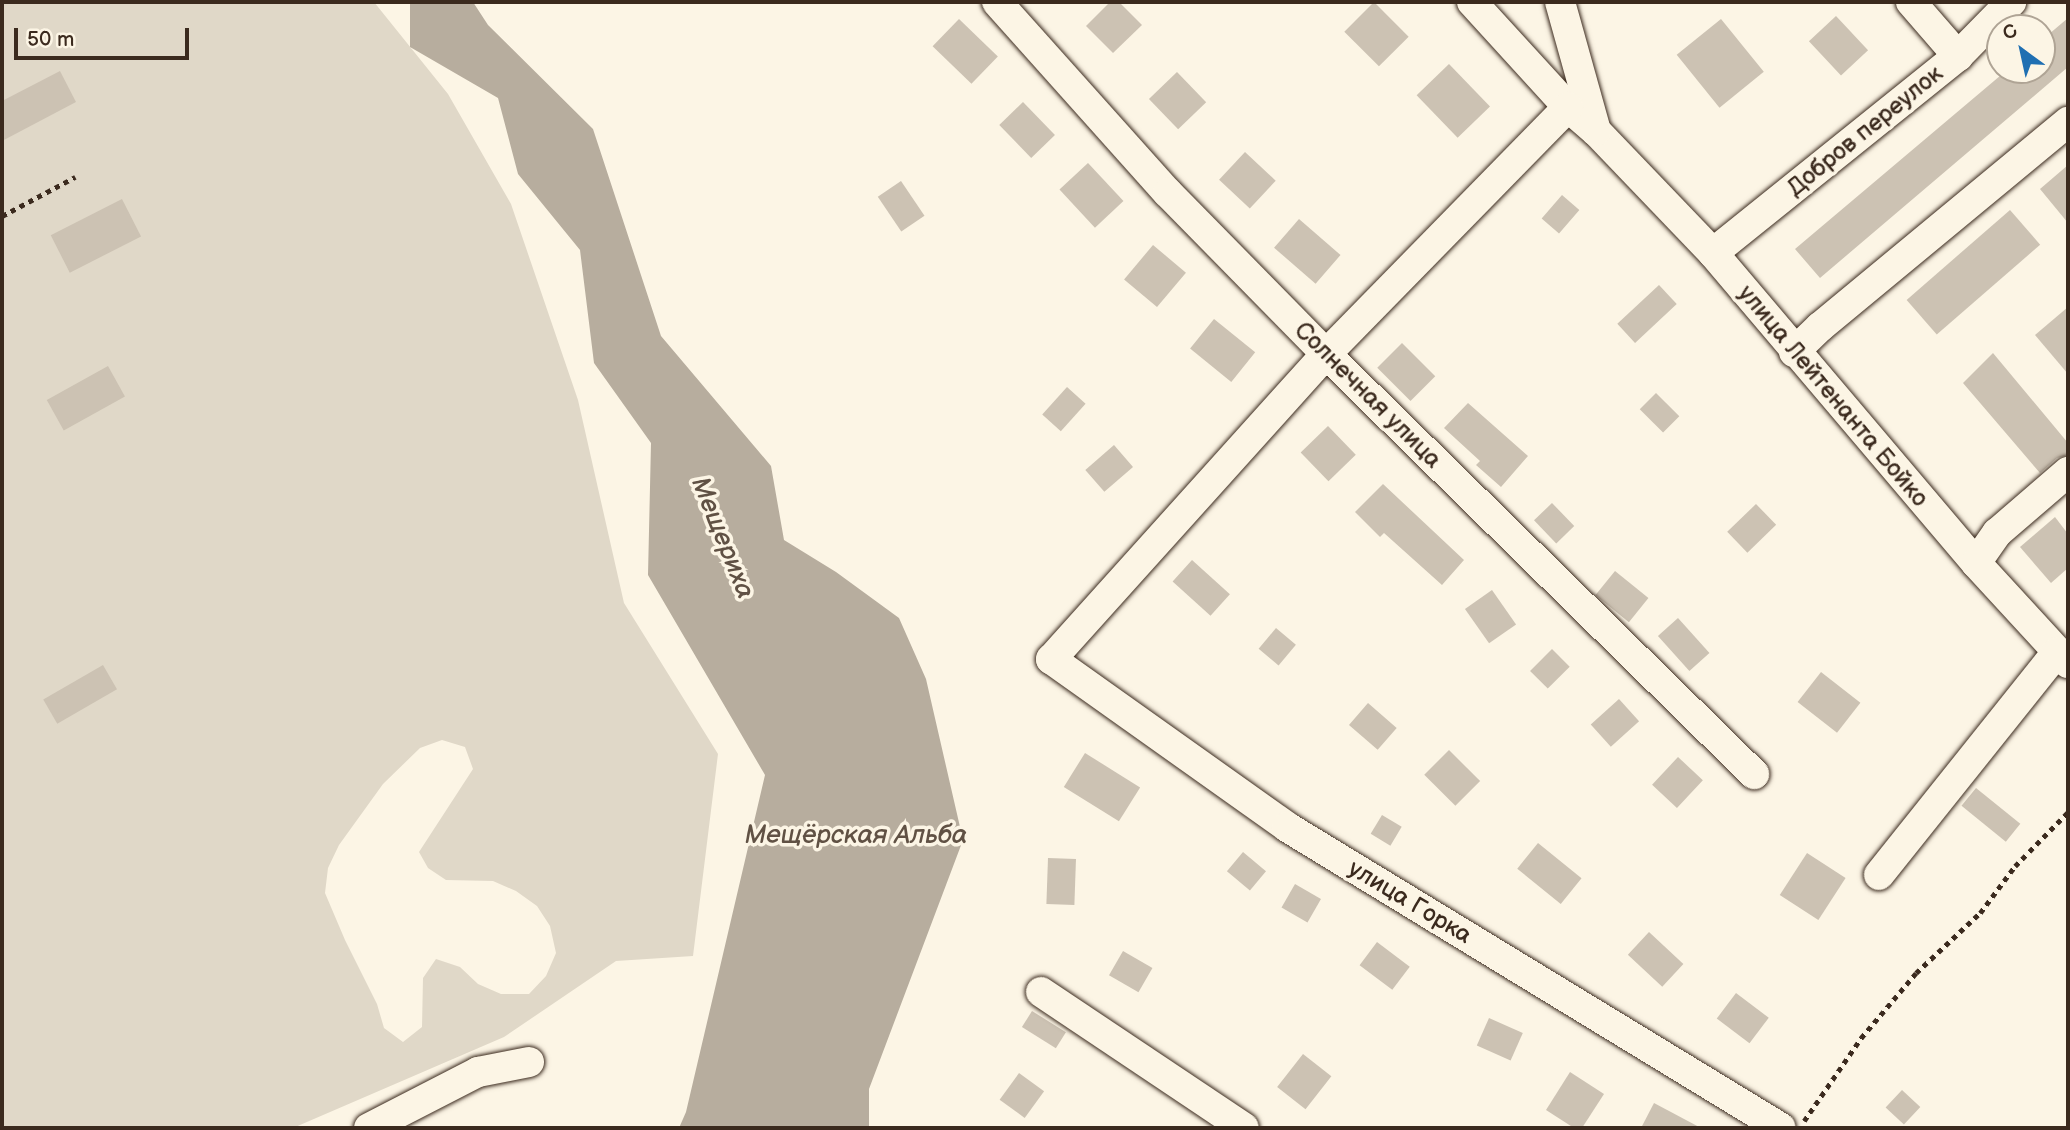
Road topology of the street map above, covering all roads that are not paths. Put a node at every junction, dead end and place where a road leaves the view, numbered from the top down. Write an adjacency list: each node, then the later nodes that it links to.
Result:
1 (997, 2): 12 (street, Солнечная улица)
2 (1472, 2): 7 (street, улица Лейтенанта Бойко)
3 (1560, 2): 9 (street)
4 (1911, 2): 6 (street)
5 (2011, 2): 6 (street, Добров переулок)
6 (1958, 57): 10 (street, Добров переулок)
7 (1568, 107): 9 (street, улица Лейтенанта Бойко); 12 (street)
8 (2068, 122): 11 (street)
9 (1596, 131): 10 (street, улица Лейтенанта Бойко)
10 (1713, 253): 11 (street, улица Лейтенанта Бойко)
11 (1794, 352): 14 (street, улица Лейтенанта Бойко)
12 (1326, 354): 16 (street, Солнечная улица); 22 (street, улица Горка)
13 (2068, 472): 14 (street)
14 (1976, 563): 15 (street, улица Лейтенанта Бойко)
15 (2063, 657): 17 (street)
16 (1754, 774)
17 (1879, 875)
18 (1041, 992): 21 (street)
19 (528, 1062): 20 (street)
20 (369, 1128)
21 (1244, 1128)
22 (1781, 1128)

